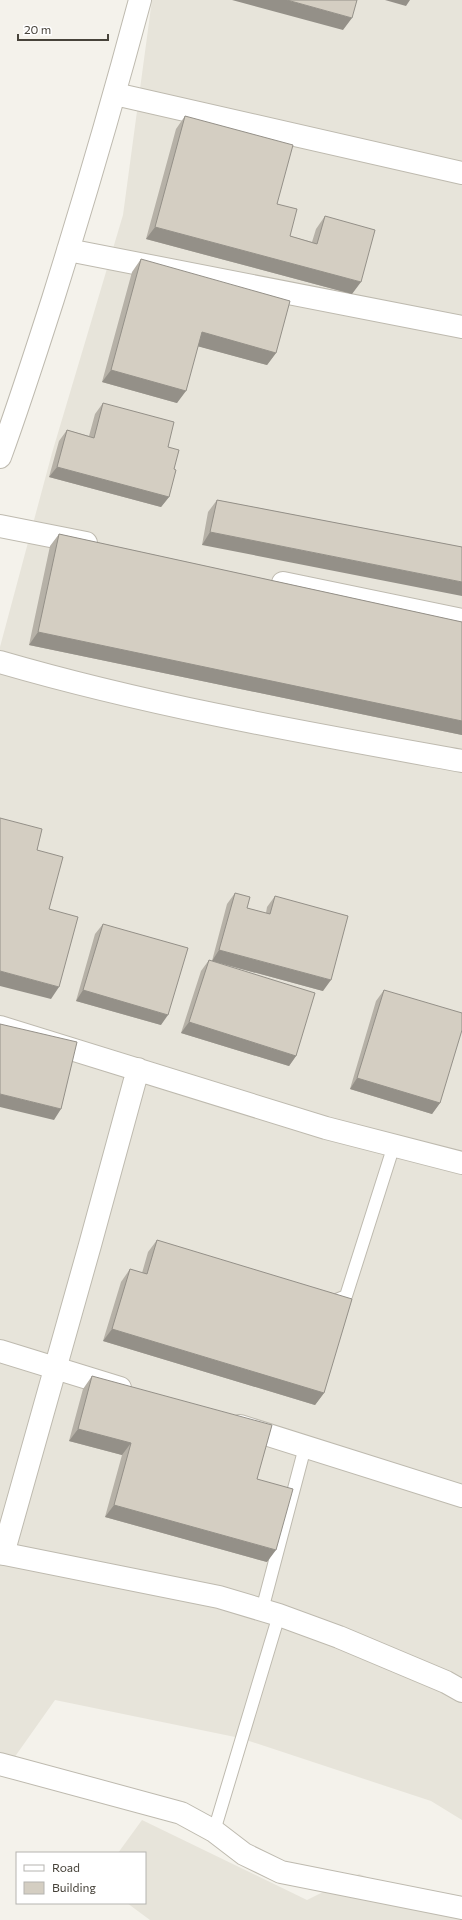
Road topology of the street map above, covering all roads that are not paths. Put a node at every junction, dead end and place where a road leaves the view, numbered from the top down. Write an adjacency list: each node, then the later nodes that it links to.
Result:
1 (140, 0): 2 (street)
2 (115, 94): 3 (street); 4 (street)
3 (462, 172)
4 (68, 250): 5 (street); 6 (street)
5 (462, 327)
6 (0, 456)
7 (0, 526): 8 (street)
8 (102, 546)
9 (266, 580): 10 (street)
10 (462, 620)
11 (0, 662): 12 (street)
12 (462, 761)
13 (0, 1026): 14 (street)
14 (138, 1069): 15 (street); 19 (street)
15 (394, 1145): 16 (street); 17 (lane)
16 (462, 1163)
17 (320, 1296)
18 (0, 1351): 19 (street)
19 (56, 1367): 20 (street); 24 (street)
20 (139, 1394)
21 (222, 1420): 22 (street)
22 (305, 1447): 23 (street); 25 (lane)
23 (462, 1496)
24 (1, 1554): 25 (street)
25 (271, 1612): 26 (street); 28 (lane)
26 (462, 1691)
27 (0, 1764): 28 (street)
28 (214, 1832): 29 (street)
29 (462, 1908)

